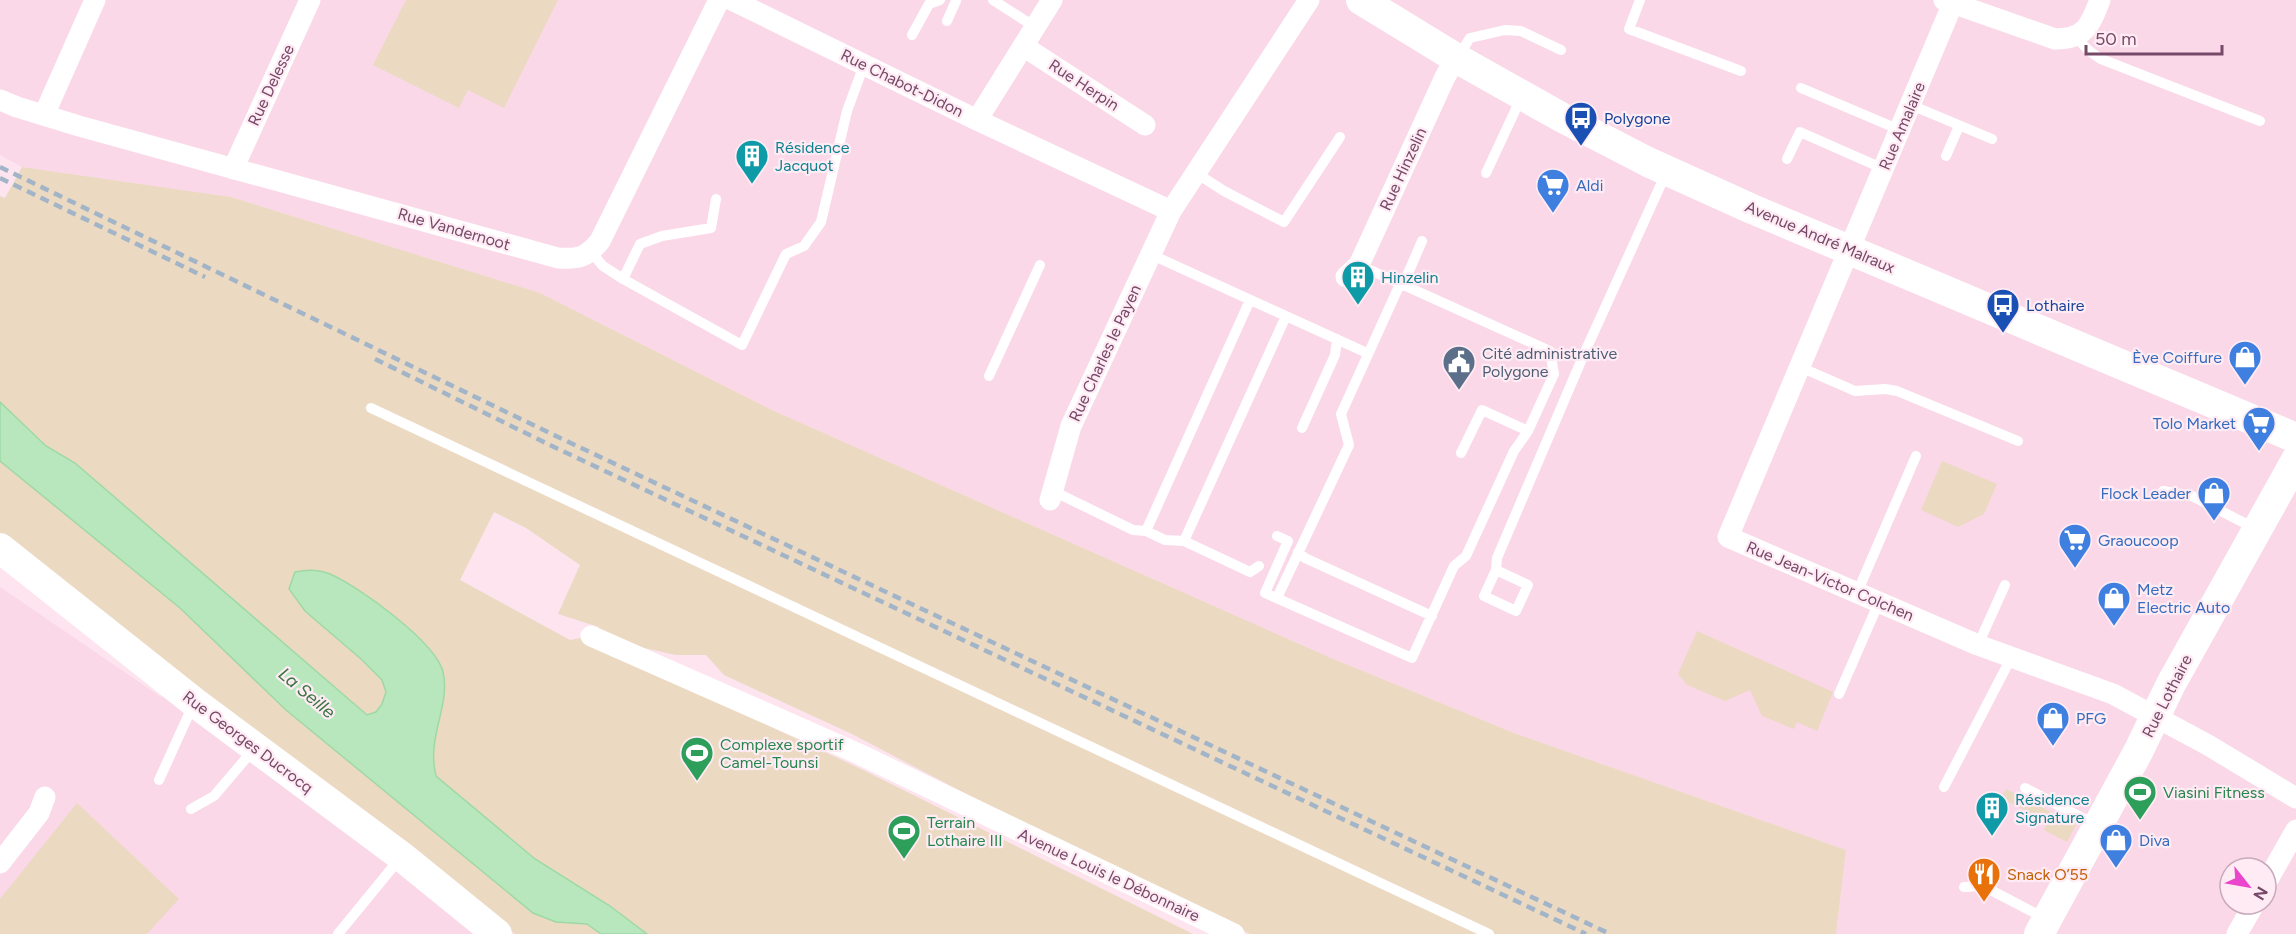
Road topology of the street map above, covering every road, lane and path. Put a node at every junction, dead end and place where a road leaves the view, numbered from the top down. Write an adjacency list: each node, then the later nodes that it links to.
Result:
1 (95, 0): 28 (street)
2 (310, 0): 38 (street, Rue Delesse)
3 (719, 0): 47 (street)
4 (732, 0): 22 (street, Rue Chabot-Didon)
5 (940, 0): 17 (lane)
6 (951, 0): 7 (lane)
7 (956, 0): 15 (lane)
8 (993, 0): 16 (lane)
9 (1052, 0): 16 (street, Rue Chabot-Didon)
10 (1309, 0): 41 (street, Rue Charles le Payen)
11 (1361, 0): 21 (street, Avenue André Malraux)
12 (1640, 0): 23 (lane)
13 (2100, 0): 18 (street)
14 (1948, 2): 18 (street); 27 (street, Rue Amalaire)
15 (946, 21)
16 (1035, 27): 19 (street, Rue Chabot-Didon)
17 (912, 35)
18 (2077, 36): 30 (lane)
19 (1023, 46): 29 (street, Rue Chabot-Didon); 31 (street, Rue Herpin)
20 (1562, 50): 21 (lane)
21 (1456, 58): 25 (street, Avenue André Malraux); 50 (street, Rue Hinzelin)
22 (864, 65): 29 (street, Rue Chabot-Didon); 51 (lane)
23 (1741, 71)
24 (1801, 88): 33 (lane)
25 (1522, 95): 40 (street, Avenue André Malraux); 42 (lane)
26 (0, 100): 28 (street, Rue Vandernoot)
27 (1911, 105): 32 (lane); 33 (street, Rue Amalaire)
28 (44, 115): 38 (street, Rue Vandernoot)
29 (977, 120): 44 (street)
30 (2260, 121)
31 (1145, 124)
32 (1959, 126): 35 (lane); 36 (lane)
33 (1900, 130): 39 (street, Rue Amalaire)
34 (1340, 137): 41 (lane)
35 (1992, 139)
36 (1946, 156)
37 (1787, 159): 39 (lane)
38 (233, 169): 47 (street, Rue Vandernoot)
39 (1884, 169): 46 (street, Rue Amalaire)
40 (1667, 171): 46 (street, Avenue André Malraux); 76 (lane)
41 (1196, 173): 44 (street, Rue Charles le Payen)
42 (1486, 173)
43 (716, 199): 51 (lane)
44 (1171, 211): 48 (street, Rue Charles le Payen)
45 (1422, 241): 52 (lane)
46 (1850, 249): 57 (street, Rue Jean-Victor Colchen); 62 (street, Avenue André Malraux)
47 (591, 252): 51 (lane)
48 (1152, 255): 53 (lane); 68 (street, Rue Charles le Payen)
49 (1040, 265): 58 (lane)
50 (1353, 271): 52 (lane)
51 (623, 279)
52 (1402, 284): 56 (lane); 61 (lane)
53 (1250, 300): 54 (lane); 70 (lane)
54 (1286, 316): 55 (lane); 72 (lane)
55 (1337, 339): 56 (lane); 60 (lane)
56 (1367, 353): 74 (lane)
57 (1800, 367): 63 (lane); 78 (street, Rue Jean-Victor Colchen)
58 (989, 376)
59 (371, 408): 106 (lane)
60 (1302, 429)
61 (1528, 431): 64 (lane); 81 (lane)
62 (2296, 438)
63 (2018, 441)
64 (1461, 453)
65 (1916, 456): 78 (lane)
66 (2296, 460): 69 (street, Rue Lothaire)
67 (2163, 491): 69 (lane)
68 (1051, 496): 70 (lane)
69 (2256, 529): 87 (street, Rue Lothaire)
70 (1146, 531): 72 (lane)
71 (1277, 536): 79 (lane)
72 (1184, 541): 75 (lane)
73 (0, 548): 86 (street, Rue Georges Ducrocq)
74 (1298, 552): 79 (lane); 81 (lane)
75 (1259, 566)
76 (1496, 570)
77 (2005, 585): 83 (lane)
78 (1857, 593): 80 (street, Rue Jean-Victor Colchen)
79 (1276, 598): 81 (lane)
80 (1879, 602): 83 (street, Rue Jean-Victor Colchen); 85 (lane)
81 (1432, 616)
82 (591, 636): 105 (street, Avenue Louis le Débonnaire)
83 (1978, 645): 84 (street, Rue Jean-Victor Colchen)
84 (2011, 658): 87 (street, Rue Jean-Victor Colchen); 90 (lane)
85 (1839, 694)
86 (194, 702): 88 (street, Rue Georges Ducrocq); 89 (lane)
87 (2156, 717): 93 (street, Rue Jean-Victor Colchen); 95 (street, Rue Lothaire)
88 (254, 748): 94 (lane); 97 (street, Rue Georges Ducrocq)
89 (159, 780)
90 (1944, 787)
91 (2025, 788): 95 (lane)
92 (45, 797): 99 (street)
93 (2296, 798)
94 (191, 809)
95 (2098, 826): 102 (street, Rue Lothaire)
96 (2296, 830): 98 (street)
97 (401, 856): 103 (lane); 104 (street, Rue Georges Ducrocq)
98 (2278, 862)
99 (0, 863)
100 (1964, 887): 102 (lane)
101 (2247, 916): 107 (street)
102 (2043, 927)
103 (338, 934)
104 (497, 934)
105 (1234, 934)
106 (1489, 934)
107 (2237, 934)

